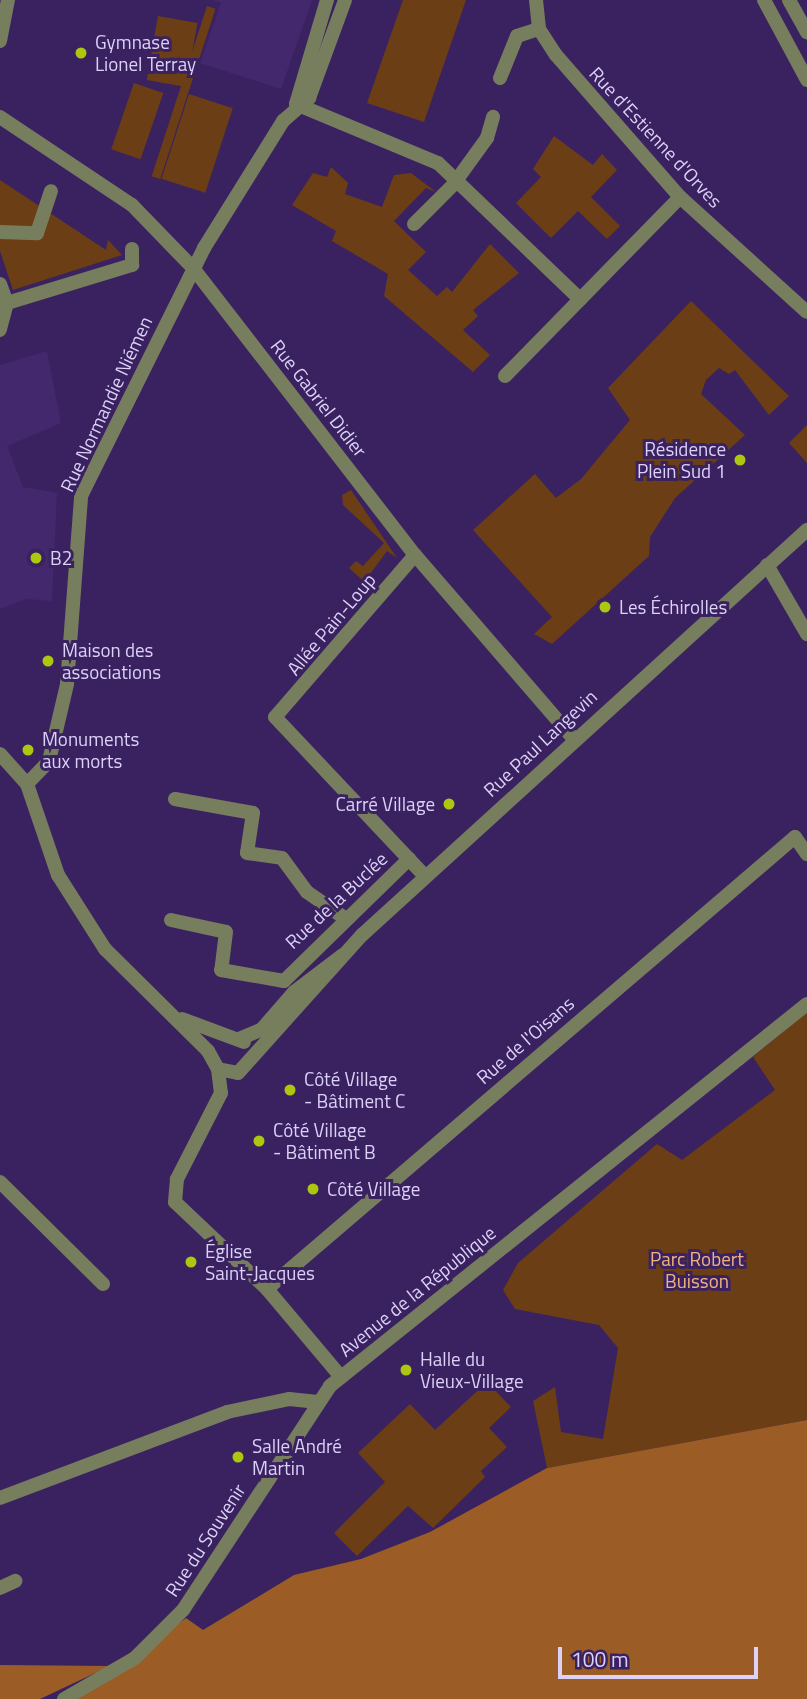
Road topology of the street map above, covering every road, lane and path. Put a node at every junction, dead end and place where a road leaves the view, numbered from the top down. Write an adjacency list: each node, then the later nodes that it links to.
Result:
1 (8, 0): 9 (street)
2 (327, 0): 12 (street, Rue Normandie Niémen)
3 (345, 0): 12 (street, Rue Normandie Niémen)
4 (536, 0): 7 (street)
5 (764, 0): 11 (street)
6 (789, 0): 8 (street)
7 (539, 29): 10 (street); 17 (street, Rue d'Estienne d'Orves)
8 (807, 32)
9 (0, 41)
10 (500, 78)
11 (807, 80)
12 (296, 104): 15 (street); 21 (street, Rue Normandie Niémen)
13 (0, 117): 21 (street, Rue Gabriel Didier)
14 (493, 117): 15 (street)
15 (456, 178): 18 (street); 23 (street)
16 (51, 191): 19 (street)
17 (680, 197): 23 (street); 25 (street, Rue d'Estienne d'Orves)
18 (414, 224)
19 (0, 232)
20 (132, 249): 24 (street)
21 (193, 268): 29 (street, Rue Gabriel Didier); 35 (street, Rue Normandie Niémen)
22 (0, 284): 24 (street)
23 (580, 299): 27 (street)
24 (8, 303): 26 (street)
25 (807, 312)
26 (0, 330)
27 (505, 376)
28 (807, 530): 30 (street, Rue Paul Langevin)
29 (415, 555): 32 (street, Allée Pain-Loup); 33 (street, Rue Gabriel Didier)
30 (767, 565): 31 (street); 33 (street, Rue Paul Langevin)
31 (807, 634)
32 (275, 717): 38 (street, Rue de la Buclée)
33 (574, 739): 39 (street, Rue Paul Langevin)
34 (0, 754): 35 (street)
35 (27, 784): 45 (street)
36 (175, 799): 40 (street)
37 (807, 854): 52 (street, Rue de l'Oisans)
38 (409, 859): 39 (street, Rue de la Buclée); 40 (street, Rue de la Buclée)
39 (425, 876): 43 (street, Rue Paul Langevin)
40 (346, 919): 42 (street, Rue de la Buclée)
41 (171, 920): 42 (street)
42 (284, 981): 43 (street)
43 (295, 999): 46 (street, Rue Paul Langevin); 48 (street, Rue Paul Langevin)
44 (807, 1004): 53 (street, Avenue de la République)
45 (168, 1013): 46 (street); 47 (street)
46 (234, 1038): 47 (street); 48 (street)
47 (216, 1065): 48 (street); 49 (street)
48 (246, 1067): 49 (street, Rue Paul Langevin)
49 (214, 1109): 52 (street)
50 (0, 1182): 51 (street)
51 (103, 1284)
52 (267, 1289): 53 (street)
53 (341, 1377): 54 (street, Avenue de la République)
54 (318, 1402): 55 (street); 58 (street, Rue du Souvenir)
55 (0, 1498)
56 (15, 1581): 57 (street)
57 (0, 1588)
58 (64, 1699)

